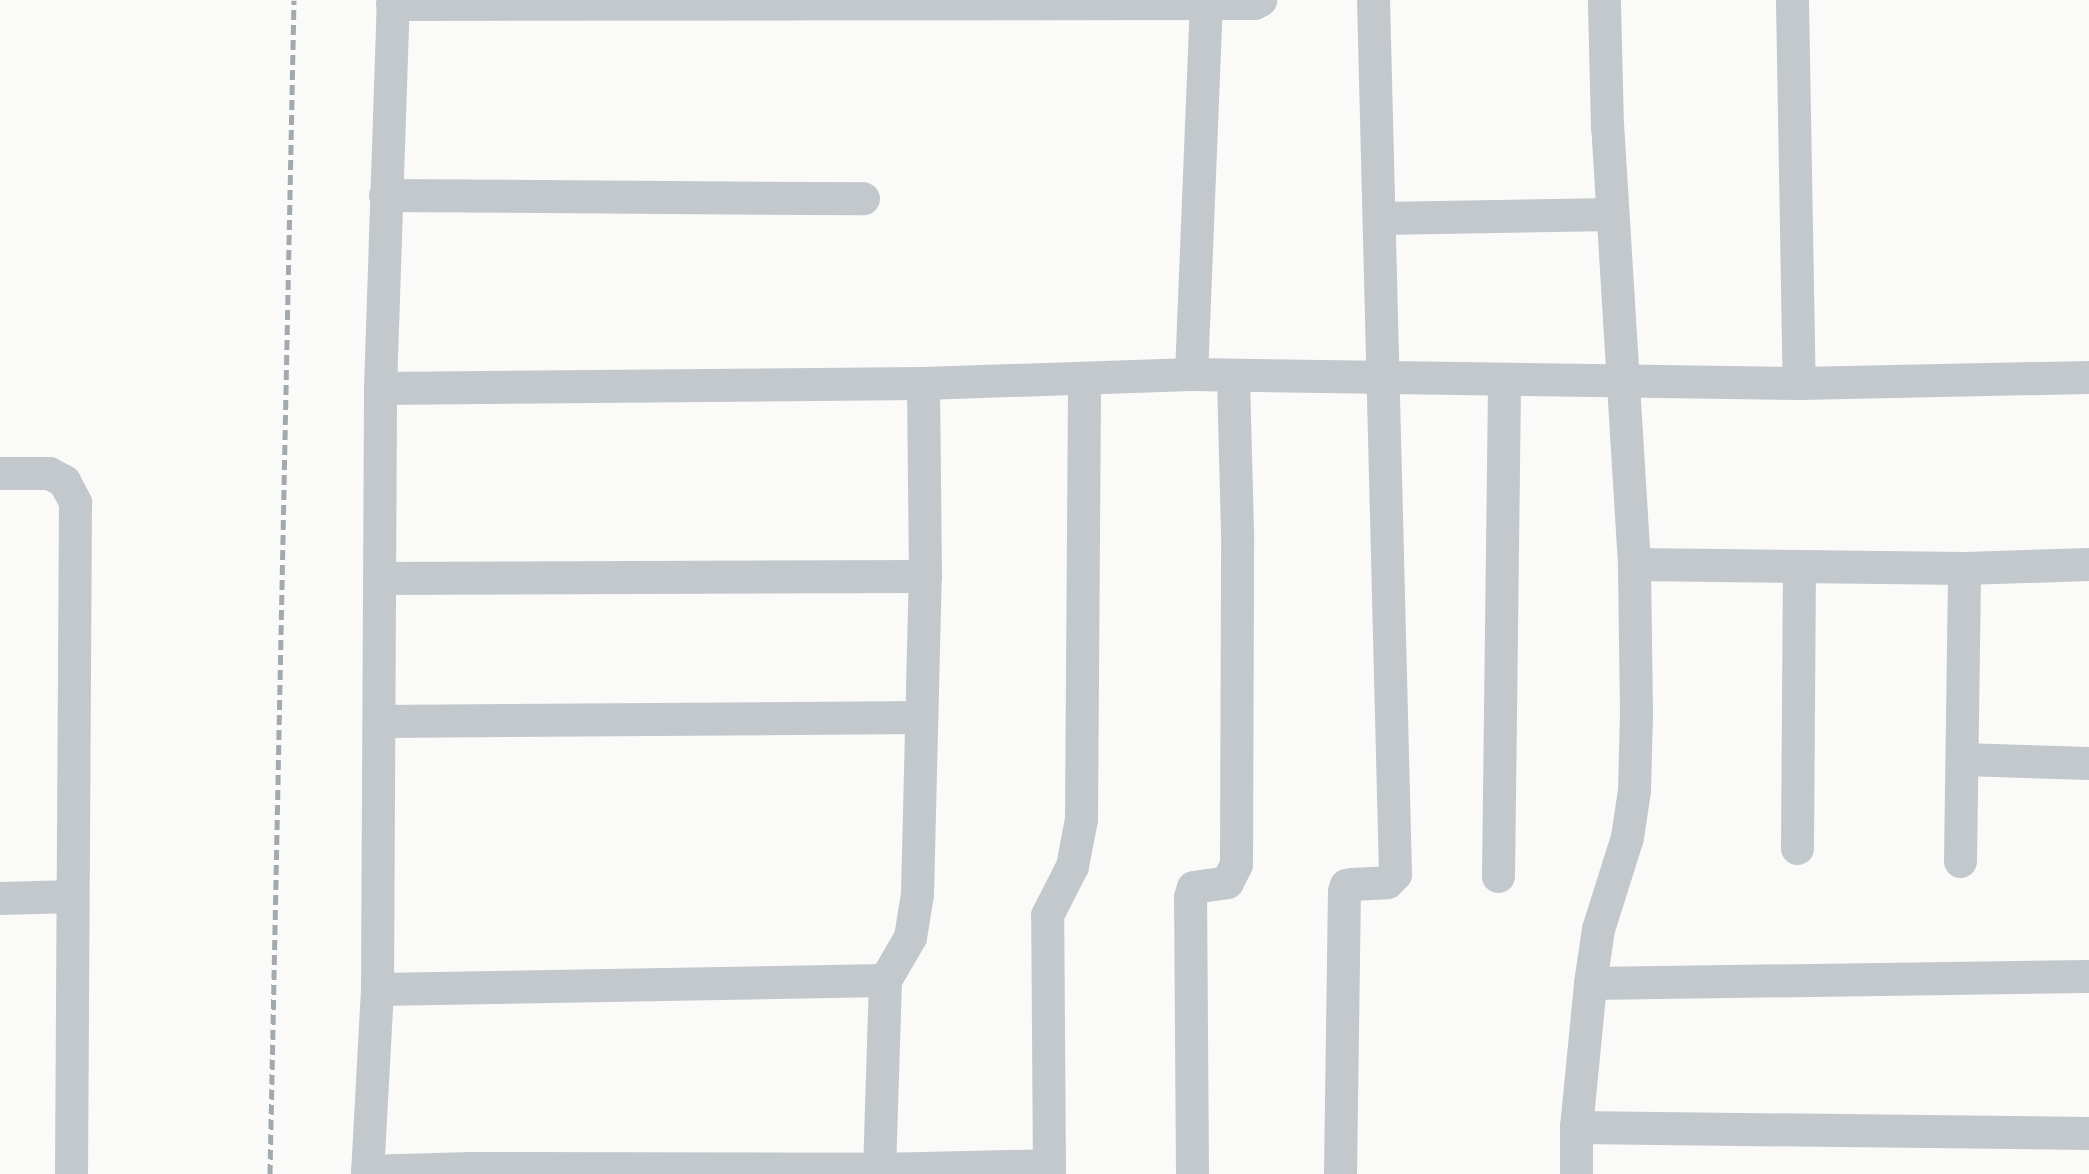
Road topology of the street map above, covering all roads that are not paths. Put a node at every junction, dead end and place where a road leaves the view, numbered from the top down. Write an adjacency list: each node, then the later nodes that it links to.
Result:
1 (1260, 0): 6 (street)
2 (1373, 0): 10 (street)
3 (1604, 0): 9 (street)
4 (1792, 0): 19 (street)
5 (393, 2): 6 (street); 7 (street)
6 (1206, 3): 11 (street)
7 (385, 195): 8 (street); 20 (street)
8 (863, 198)
9 (1612, 214): 10 (street); 17 (street)
10 (1379, 218): 13 (street)
11 (1191, 374): 12 (street); 14 (street)
12 (1233, 376): 13 (street); 47 (street)
13 (1383, 376): 16 (street); 48 (street)
14 (1084, 377): 18 (street); 43 (street)
15 (2089, 377): 19 (street)
16 (1504, 379): 17 (street); 34 (street)
17 (1622, 381): 19 (street); 22 (street)
18 (923, 383): 20 (street); 26 (street)
19 (1798, 383)
20 (380, 388): 27 (street)
21 (0, 473): 35 (street)
22 (1634, 564): 24 (street); 39 (street)
23 (2089, 564): 25 (street)
24 (1799, 567): 25 (street); 32 (street)
25 (1964, 568): 30 (street)
26 (925, 576): 27 (street); 28 (street)
27 (380, 578): 29 (street)
28 (920, 717): 29 (street); 38 (street)
29 (379, 721): 40 (street)
30 (1962, 759): 31 (street); 33 (street)
31 (2089, 763)
32 (1797, 848)
33 (1960, 861)
34 (1498, 876)
35 (72, 896): 36 (street); 46 (street)
36 (0, 898)
37 (2089, 976): 39 (street)
38 (885, 980): 40 (street); 44 (street)
39 (1590, 983): 41 (street)
40 (377, 989): 45 (street)
41 (1576, 1127): 42 (street); 49 (street)
42 (2089, 1133)
43 (1049, 1170): 44 (street)
44 (879, 1172): 45 (street)
45 (367, 1173)
46 (71, 1174)
47 (1192, 1174)
48 (1340, 1174)
49 (1576, 1174)

